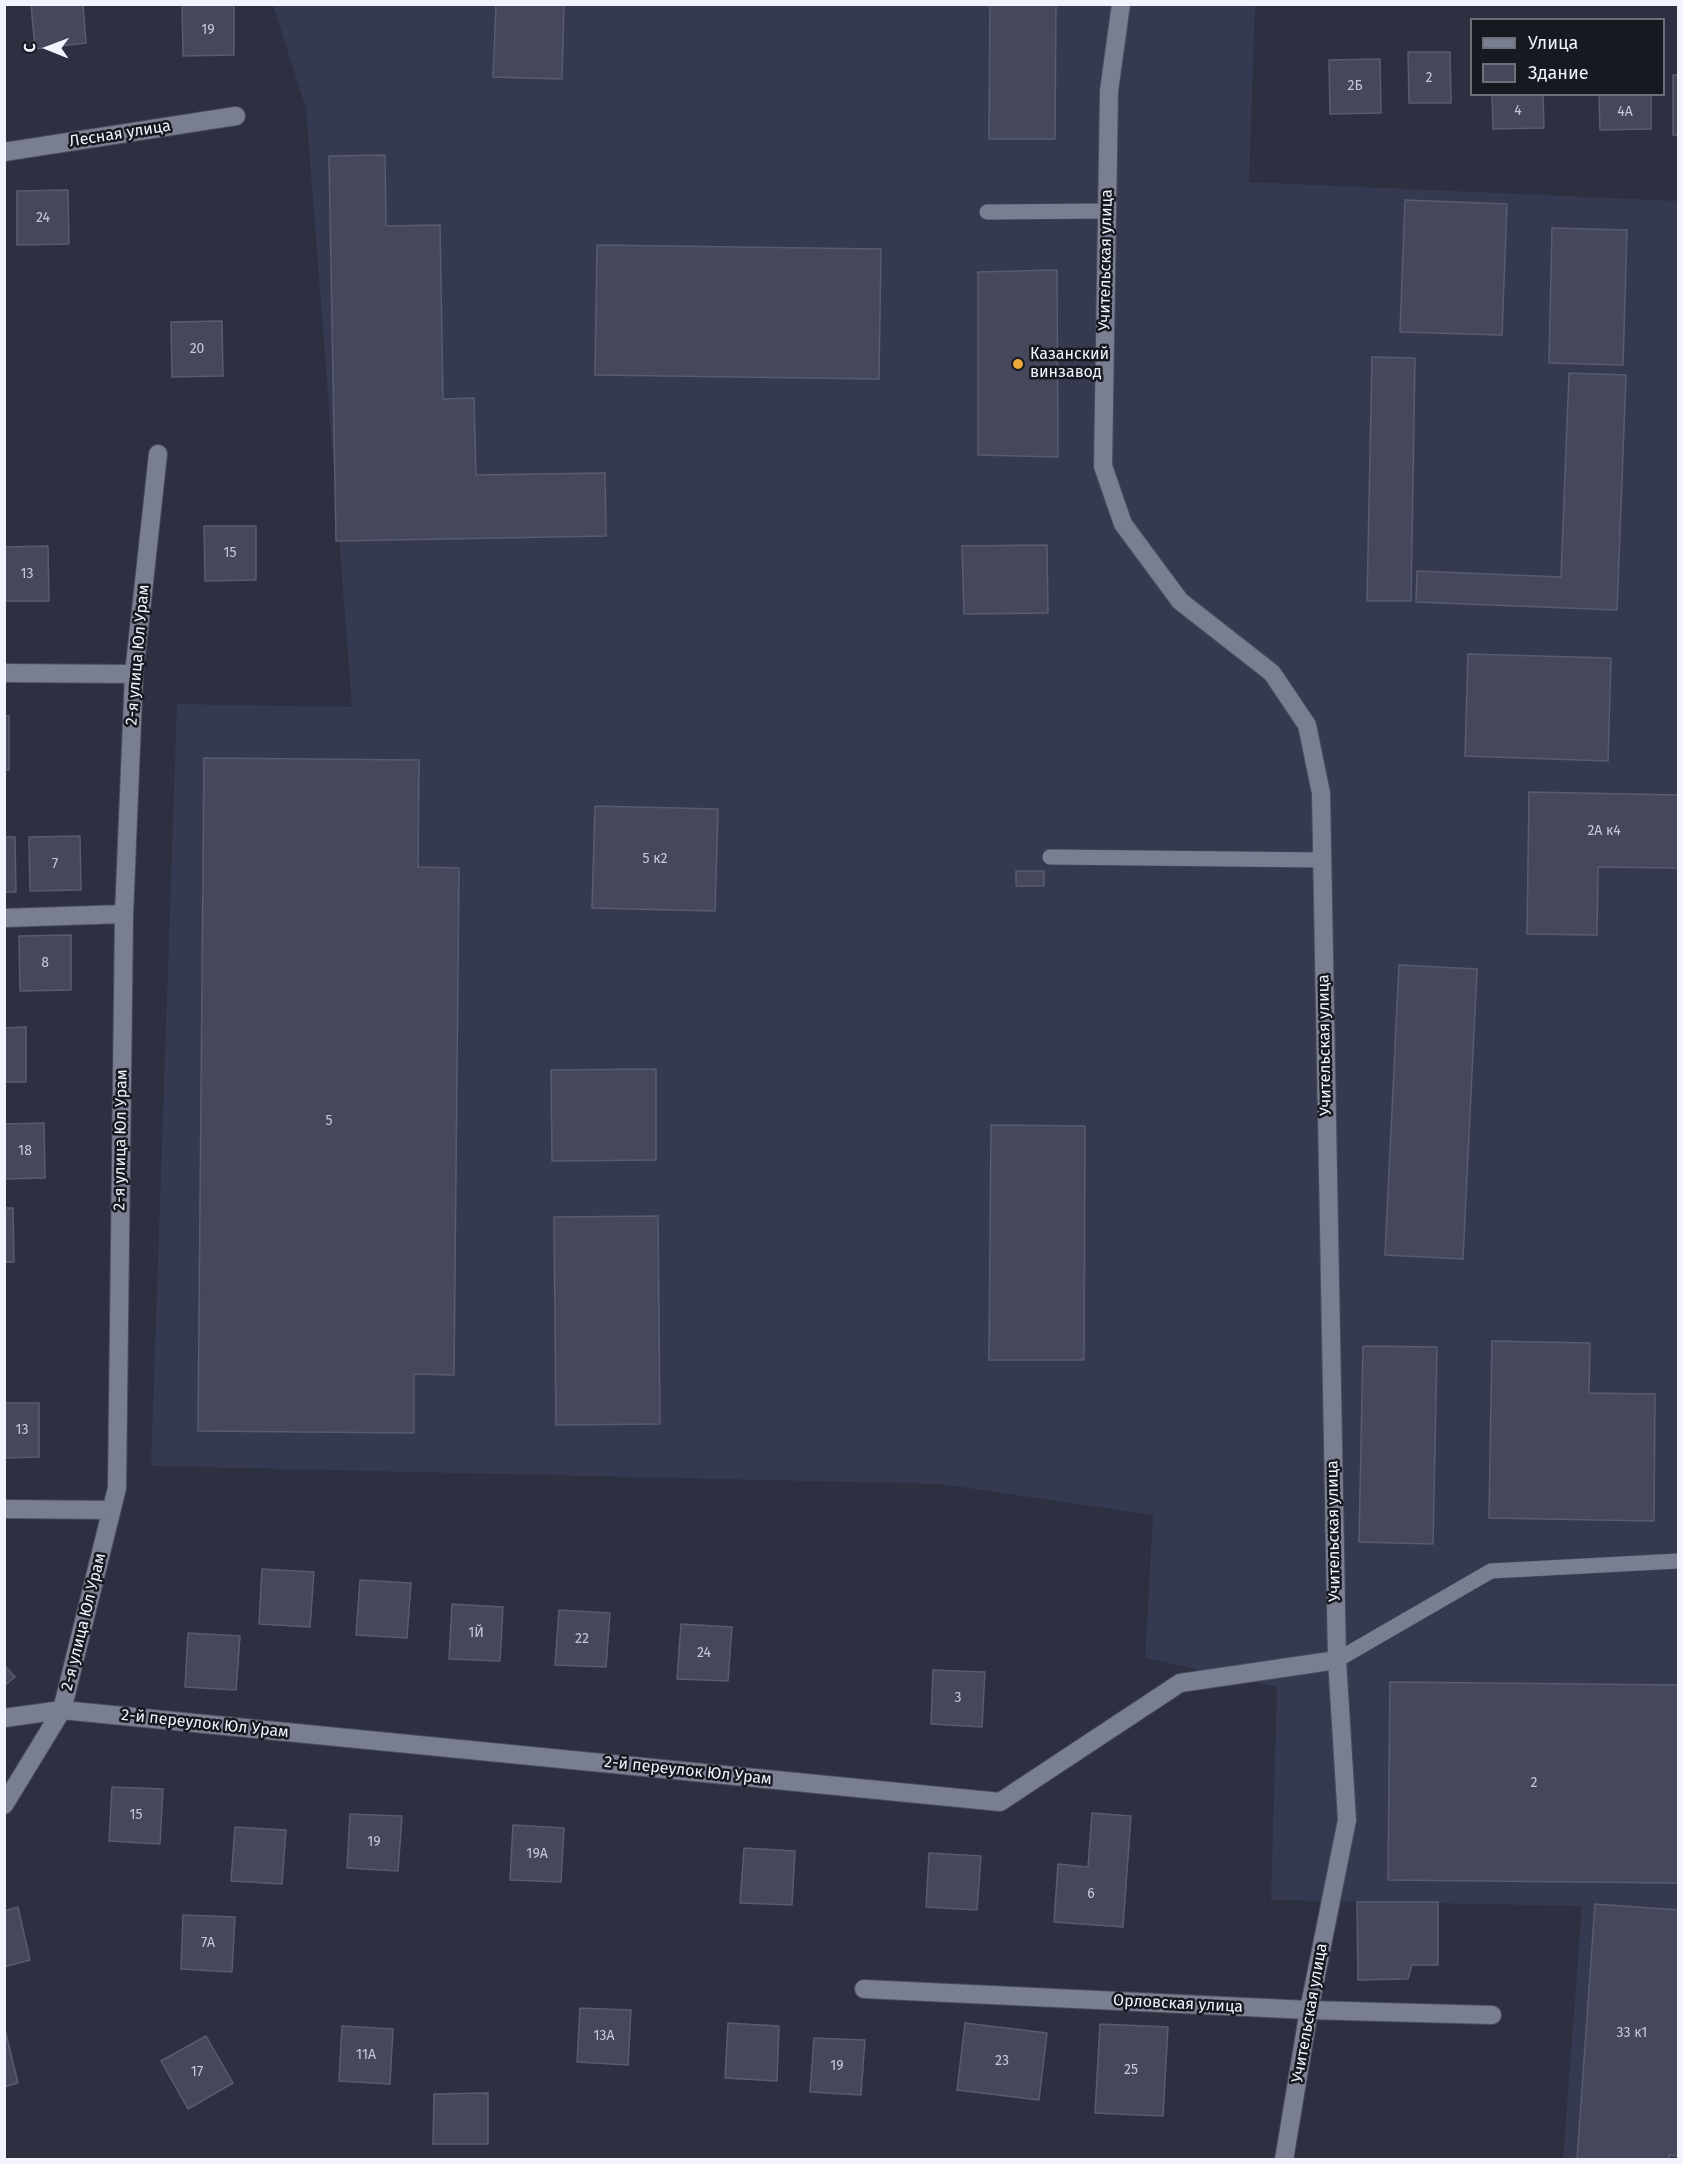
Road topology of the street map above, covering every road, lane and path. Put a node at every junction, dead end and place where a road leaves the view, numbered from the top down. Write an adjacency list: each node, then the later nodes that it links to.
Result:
1 (1121, 4): 4 (street, Учительская улица)
2 (236, 116): 3 (street, Лесная улица)
3 (4, 152)
4 (1107, 211): 5 (lane); 10 (street, Учительская улица)
5 (987, 212)
6 (158, 454): 8 (street, 2-я улица Юл Урам)
7 (4, 673): 8 (street)
8 (134, 674): 11 (street, 2-я улица Юл Урам)
9 (1050, 857): 10 (lane)
10 (1322, 860): 16 (street, Учительская улица)
11 (124, 914): 12 (street); 14 (street, 2-я улица Юл Урам)
12 (4, 918)
13 (4, 1509): 14 (street)
14 (111, 1510): 17 (street, 2-я улица Юл Урам)
15 (1678, 1561): 16 (lane)
16 (1336, 1660): 17 (street, 2-й переулок Юл Урам); 21 (street, Учительская улица)
17 (62, 1710): 18 (street, 2-й переулок Юл Урам); 19 (street, 2-я улица Юл Урам)
18 (4, 1718)
19 (4, 1805)
20 (864, 1989): 21 (street, Орловская улица)
21 (1309, 2010): 22 (street, Орловская улица); 23 (street, Учительская улица)
22 (1492, 2015)
23 (1284, 2160)

